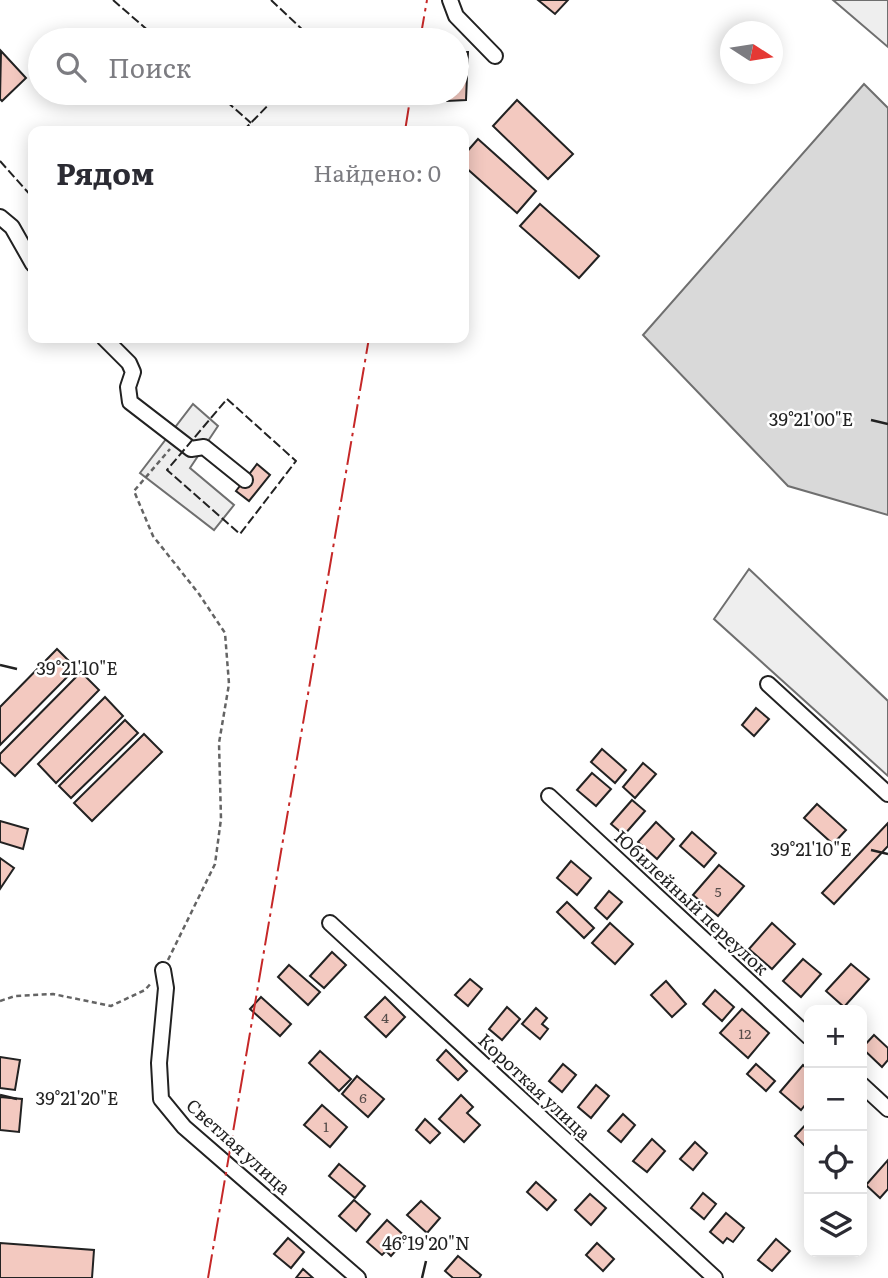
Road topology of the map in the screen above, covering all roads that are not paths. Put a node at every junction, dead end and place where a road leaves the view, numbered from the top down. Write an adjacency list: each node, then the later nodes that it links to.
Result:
1 (450, 0): 2 (street)
2 (468, 28)
3 (469, 29): 4 (street)
4 (495, 55)
5 (0, 217): 6 (street)
6 (28, 255)
7 (109, 343): 8 (street)
8 (245, 480)
9 (768, 684): 10 (street)
10 (888, 794)
11 (548, 796): 14 (street, Юбилейный переулок)
12 (330, 923): 18 (street, Короткая улица)
13 (163, 970): 17 (street, Светлая улица)
14 (804, 1032)
15 (867, 1090): 16 (street)
16 (888, 1109)
17 (358, 1278)
18 (715, 1278)

